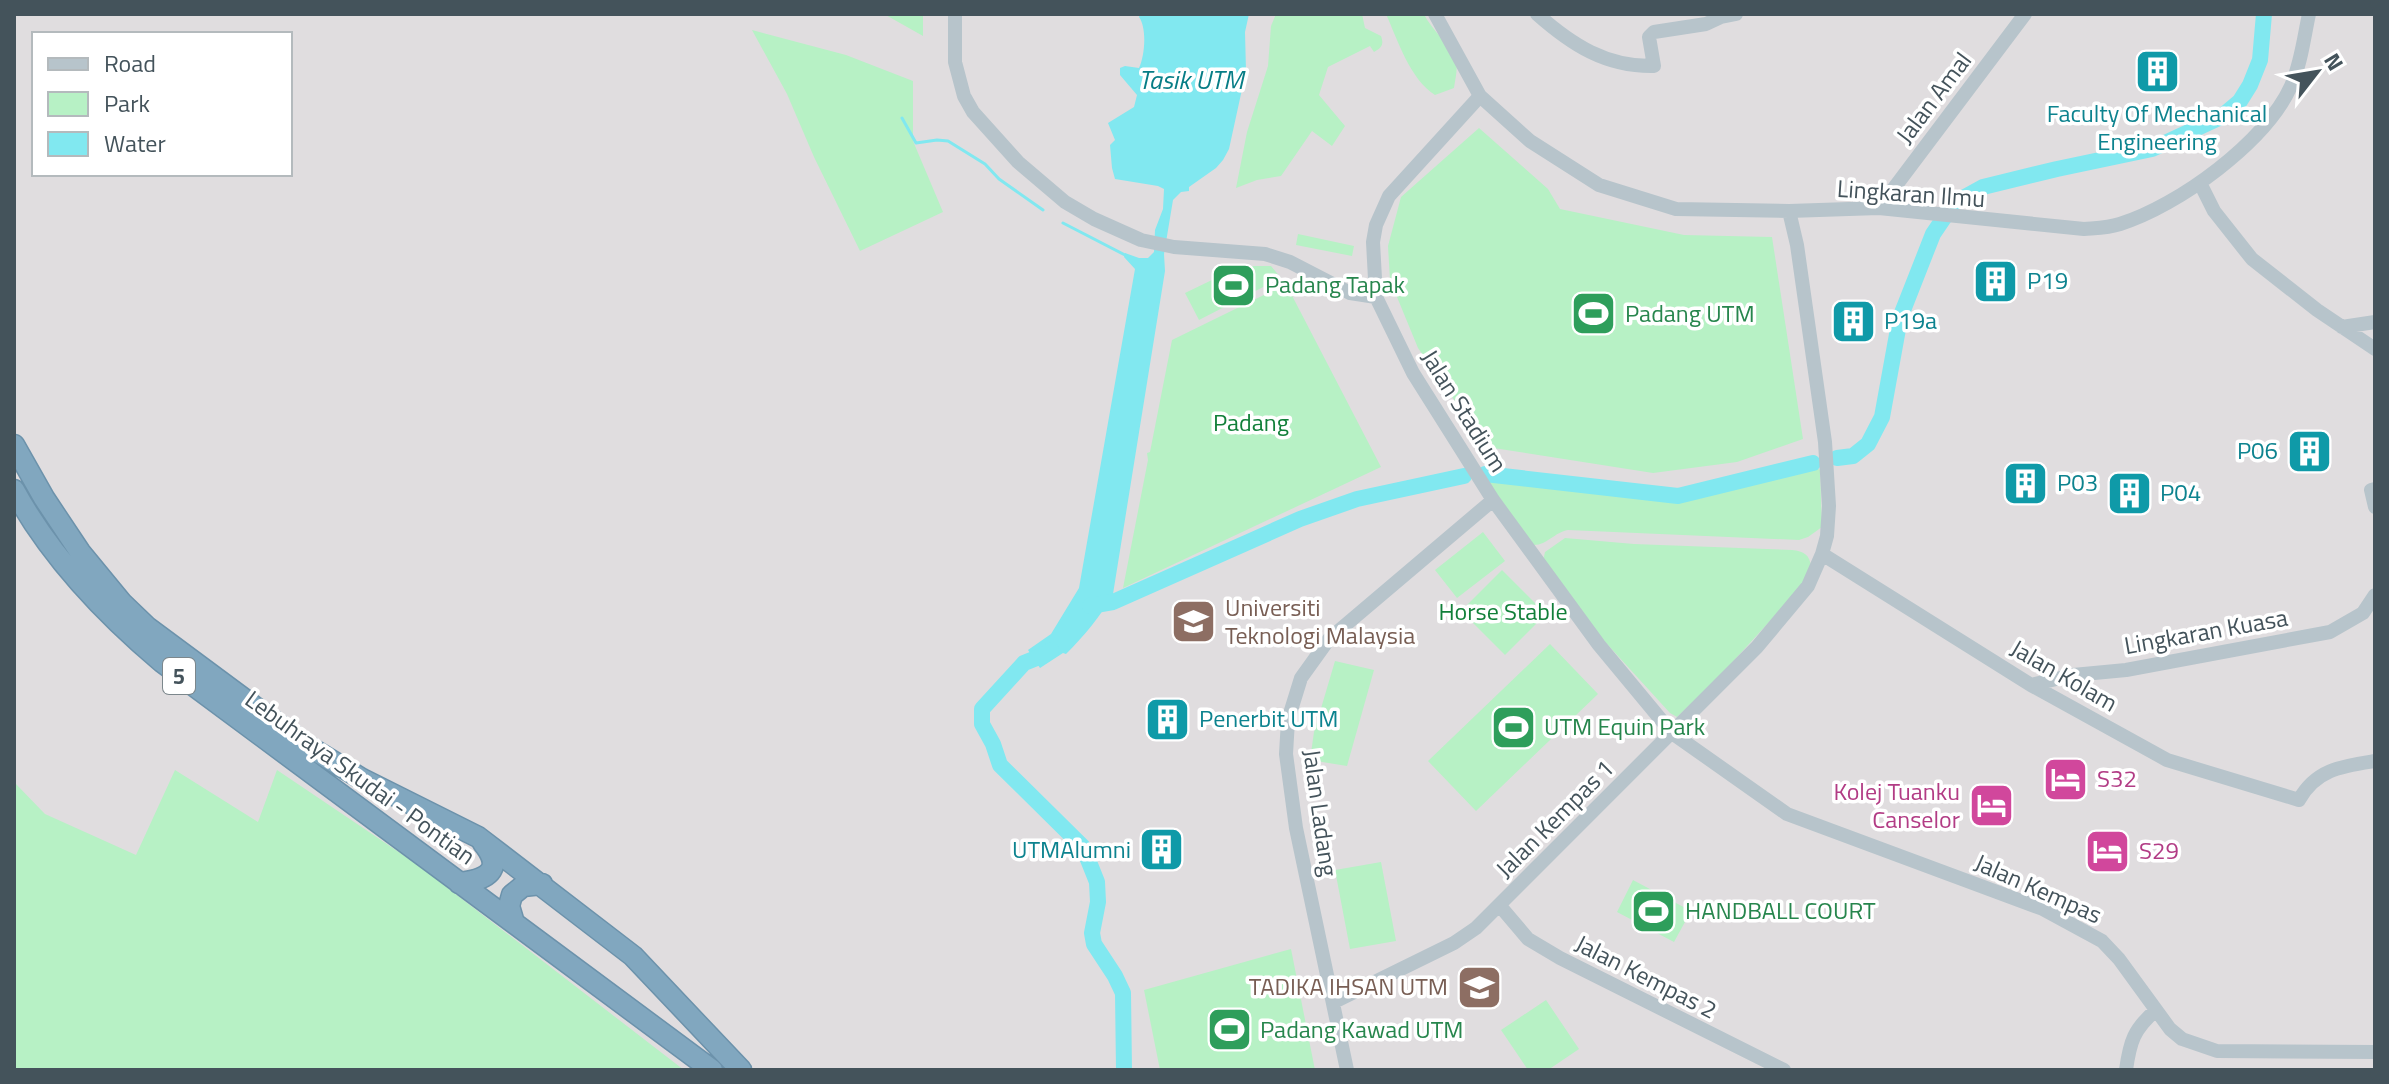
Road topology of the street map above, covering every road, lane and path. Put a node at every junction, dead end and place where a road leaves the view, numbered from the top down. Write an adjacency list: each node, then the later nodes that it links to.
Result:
1 (955, 14): 11 (street)
2 (1435, 14): 7 (street, Lingkaran Ilmu)
3 (1537, 14): 4 (street)
4 (1736, 14)
5 (2025, 14): 9 (street, Jalan Amal)
6 (2309, 14): 8 (street, Lingkaran Ilmu)
7 (1480, 96): 10 (street, Lingkaran Ilmu); 12 (street, Jalan Stadium)
8 (2200, 183): 9 (street, Lingkaran Ilmu); 15 (street)
9 (1879, 208): 10 (street, Lingkaran Ilmu)
10 (1789, 211): 22 (street, Jalan Kempas 1)
11 (1350, 293): 12 (street); 13 (street)
12 (1376, 297): 13 (street, Jalan Stadium)
13 (1383, 312): 20 (street, Jalan Stadium)
14 (2375, 322): 15 (street)
15 (2342, 327): 16 (street)
16 (2375, 349)
17 (14, 445): 27 (highway, Lebuhraya Skudai - Pontian / 5)
18 (2375, 489): 21 (street)
19 (14, 490): 28 (highway, Lebuhraya Skudai - Pontian / 5)
20 (1493, 500): 25 (street, Jalan Stadium); 32 (street, Jalan Ladang)
21 (2375, 507)
22 (1822, 554): 24 (street, Jalan Kolam); 25 (street, Jalan Kempas 1)
23 (2375, 595): 24 (street, Lingkaran Kuasa)
24 (2031, 685): 26 (street, Jalan Kolam)
25 (1672, 733): 30 (street, Jalan Kempas 1); 33 (street, Jalan Kempas)
26 (2375, 761)
27 (478, 837): 28 (highway); 29 (highway, Lebuhraya Skudai - Pontian / 5)
28 (459, 883): 31 (highway, Lebuhraya Skudai - Pontian / 5)
29 (542, 884): 31 (highway); 36 (highway, Lebuhraya Skudai - Pontian / 5)
30 (1500, 906): 32 (street, Jalan Kempas 1); 38 (street, Jalan Kempas 2)
31 (514, 923): 35 (highway, Lebuhraya Skudai - Pontian / 5)
32 (1334, 1002): 37 (street, Jalan Ladang)
33 (2156, 1010): 34 (street, Jalan Kempas); 39 (street)
34 (2375, 1052)
35 (712, 1070)
36 (741, 1070)
37 (1347, 1070)
38 (1784, 1070)
39 (2126, 1070)

